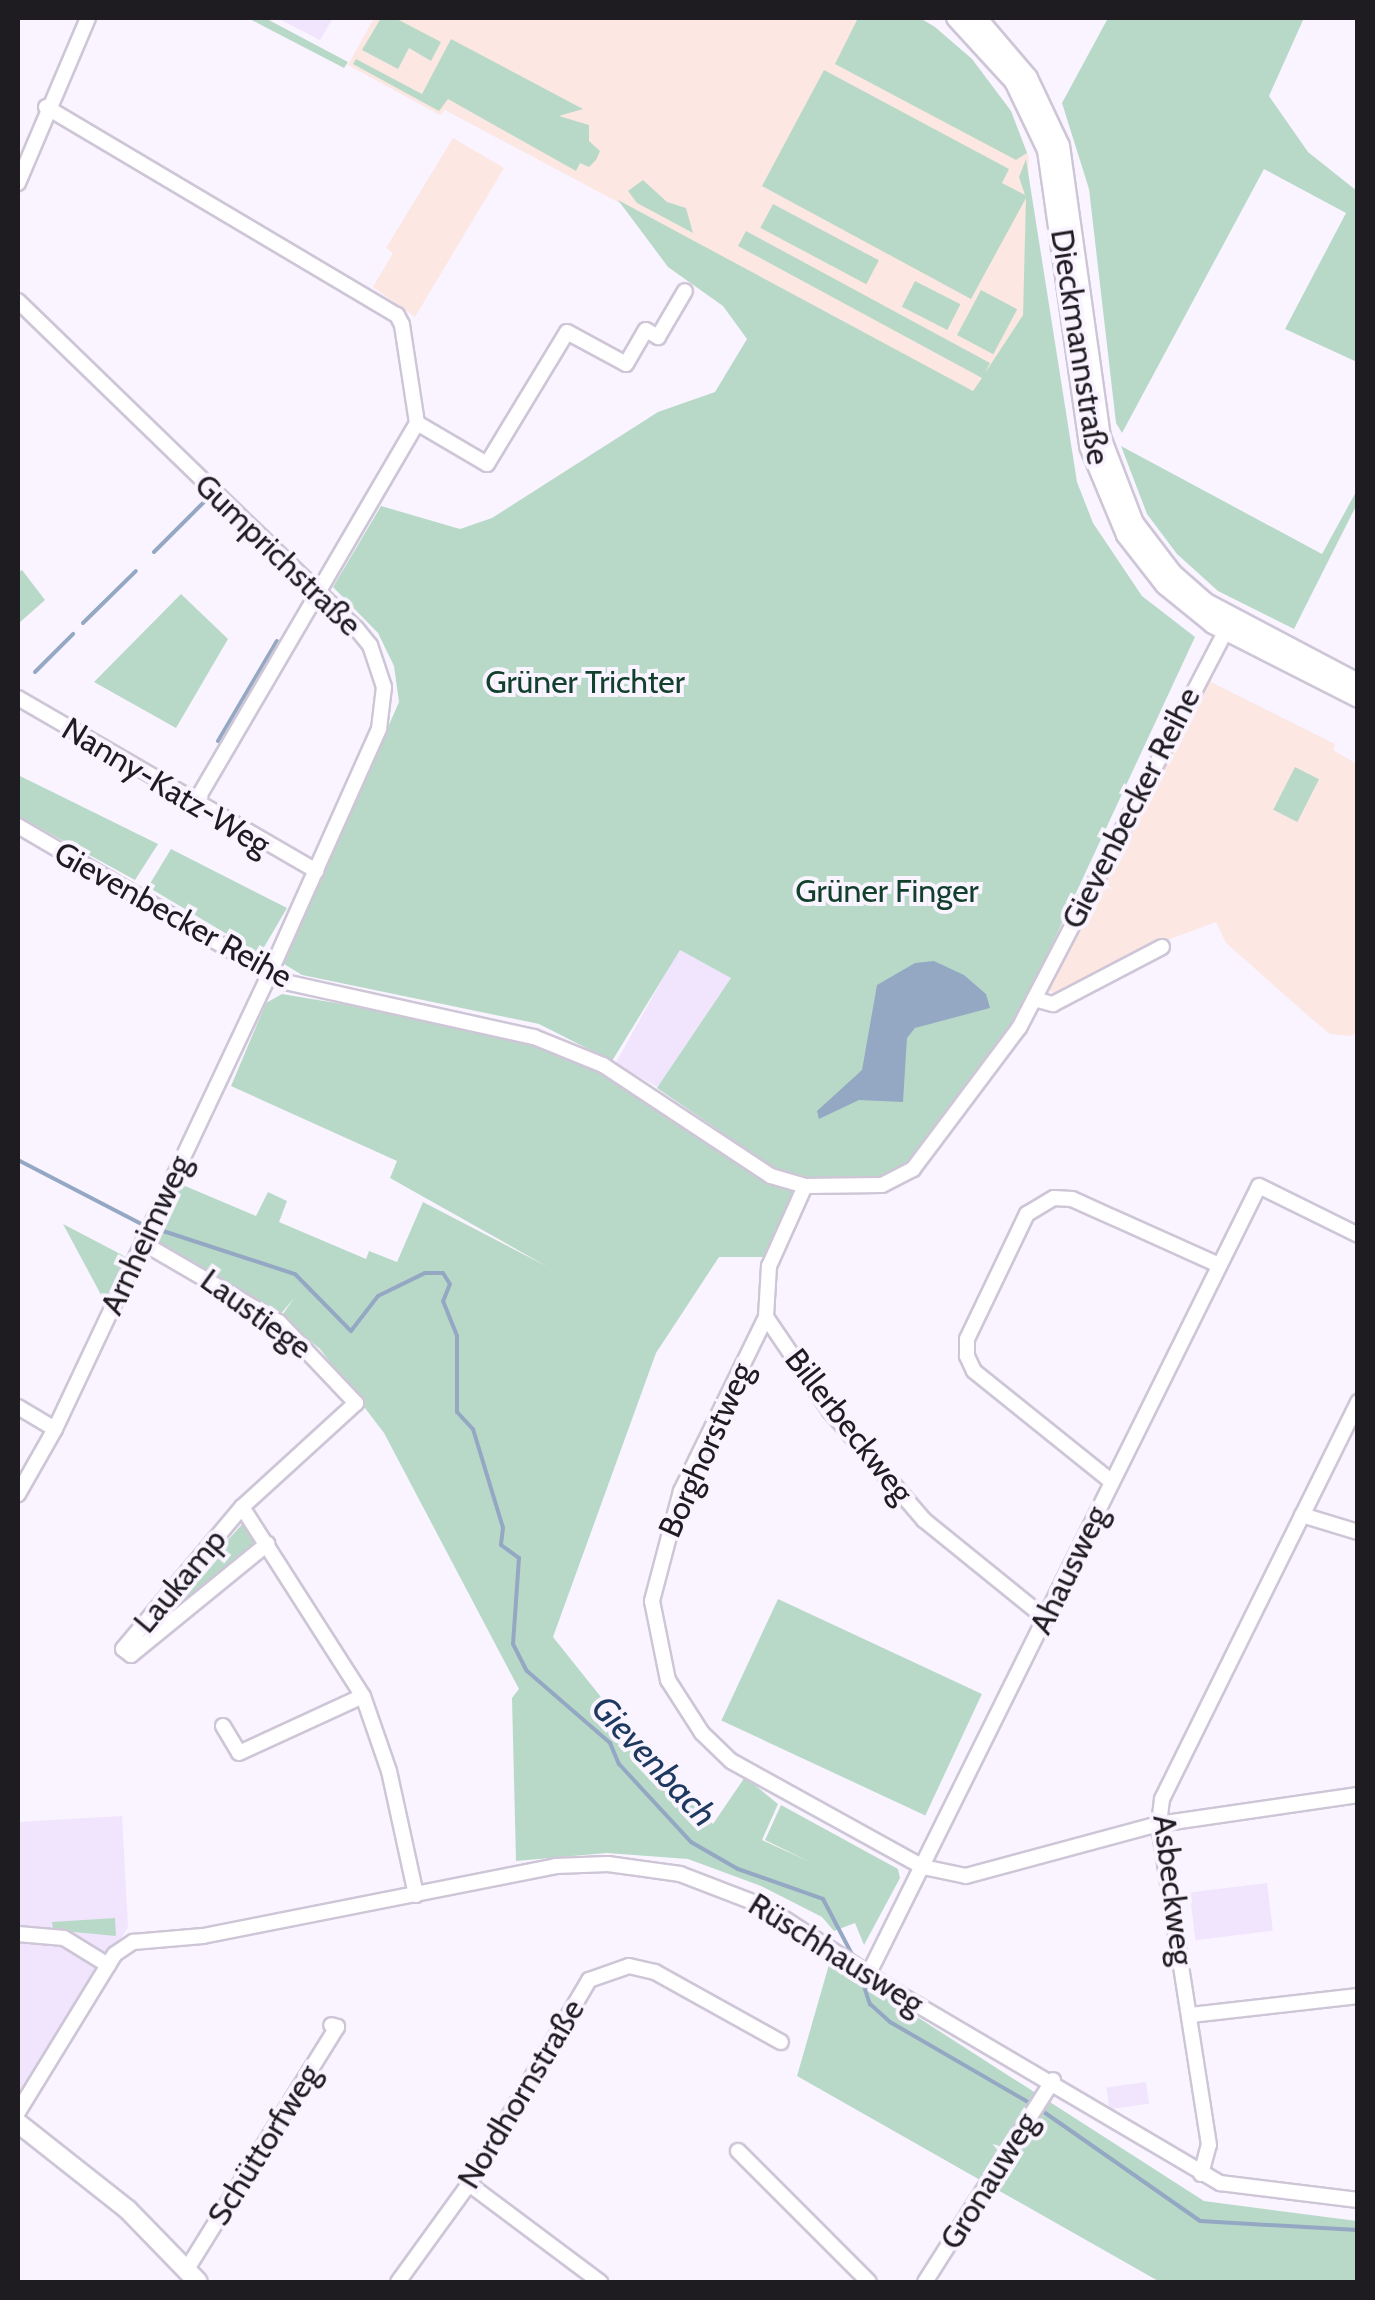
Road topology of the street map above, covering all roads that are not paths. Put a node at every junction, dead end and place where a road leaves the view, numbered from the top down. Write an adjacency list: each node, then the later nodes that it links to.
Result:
1 (88, 18): 4 (street)
2 (956, 18): 10 (street, Dieckmannstraße)
3 (976, 18): 10 (street, Dieckmannstraße)
4 (46, 107): 5 (street); 8 (street)
5 (18, 182)
6 (685, 292): 8 (street)
7 (18, 301): 9 (street, Gumprichstraße)
8 (417, 422): 9 (street)
9 (320, 594): 14 (street); 16 (street, Gumprichstraße)
10 (1229, 626): 11 (street, Dieckmannstraße); 13 (street, Dieckmannstraße); 19 (street, Gievenbecker Reihe)
11 (1358, 682)
12 (18, 698): 14 (street, Nanny-Katz-Weg)
13 (1358, 698)
14 (194, 803): 16 (street, Nanny-Katz-Weg)
15 (18, 826): 18 (street, Gievenbecker Reihe)
16 (316, 871): 18 (street, Gumprichstraße)
17 (1162, 947): 19 (street, Gievenbecker Reihe)
18 (270, 974): 20 (street, Gievenbecker Reihe); 22 (street, Arnheimweg)
19 (1034, 999): 20 (street, Gievenbecker Reihe)
20 (806, 1186): 24 (street, Billerbeckweg)
21 (1358, 1235): 23 (street, Ahausweg)
22 (144, 1240): 26 (street, Laustiege); 28 (street, Arnheimweg)
23 (1220, 1265): 29 (street, Ahausweg); 29 (street)
24 (766, 1317): 35 (street, Billerbeckweg); 40 (street, Borghorstweg)
25 (1358, 1402): 32 (street, Asbeckweg)
26 (356, 1403): 31 (street, Laukamp)
27 (18, 1407): 28 (street)
28 (55, 1430): 30 (street, Arnheimweg)
29 (1112, 1482): 35 (street, Ahausweg)
30 (18, 1494)
31 (242, 1507): 34 (street, Laukamp); 34 (street, Laukamp)
32 (1302, 1515): 33 (street); 39 (street, Asbeckweg)
33 (1358, 1532)
34 (268, 1544): 36 (street, Laukamp)
35 (1045, 1618): 40 (street, Ahausweg)
36 (363, 1696): 37 (street); 41 (street, Laukamp)
37 (223, 1726)
38 (1358, 1795): 39 (street, Borghorstweg)
39 (1158, 1824): 40 (street, Borghorstweg); 46 (street, Asbeckweg)
40 (923, 1867): 44 (street, Ahausweg)
41 (416, 1896): 43 (street, Rüschhausweg); 44 (street, Rüschhausweg)
42 (18, 1934): 43 (street)
43 (108, 1965): 50 (street, Rüschhausweg)
44 (870, 1973): 49 (street, Rüschhausweg)
45 (1358, 1996): 46 (street)
46 (1190, 2015): 53 (street, Asbeckweg)
47 (332, 2025): 56 (street, Schüttorfweg)
48 (780, 2042): 54 (street, Nordhornstraße)
49 (1053, 2080): 53 (street, Rüschhausweg); 60 (street, Gronauweg)
50 (18, 2112)
51 (18, 2123): 56 (street)
52 (738, 2151): 59 (street)
53 (1201, 2174): 55 (street, Rüschhausweg)
54 (470, 2184): 57 (street, Nordhornstraße); 58 (street)
55 (1358, 2200)
56 (192, 2276)
57 (398, 2282)
58 (600, 2282)
59 (869, 2282)
60 (925, 2282)

